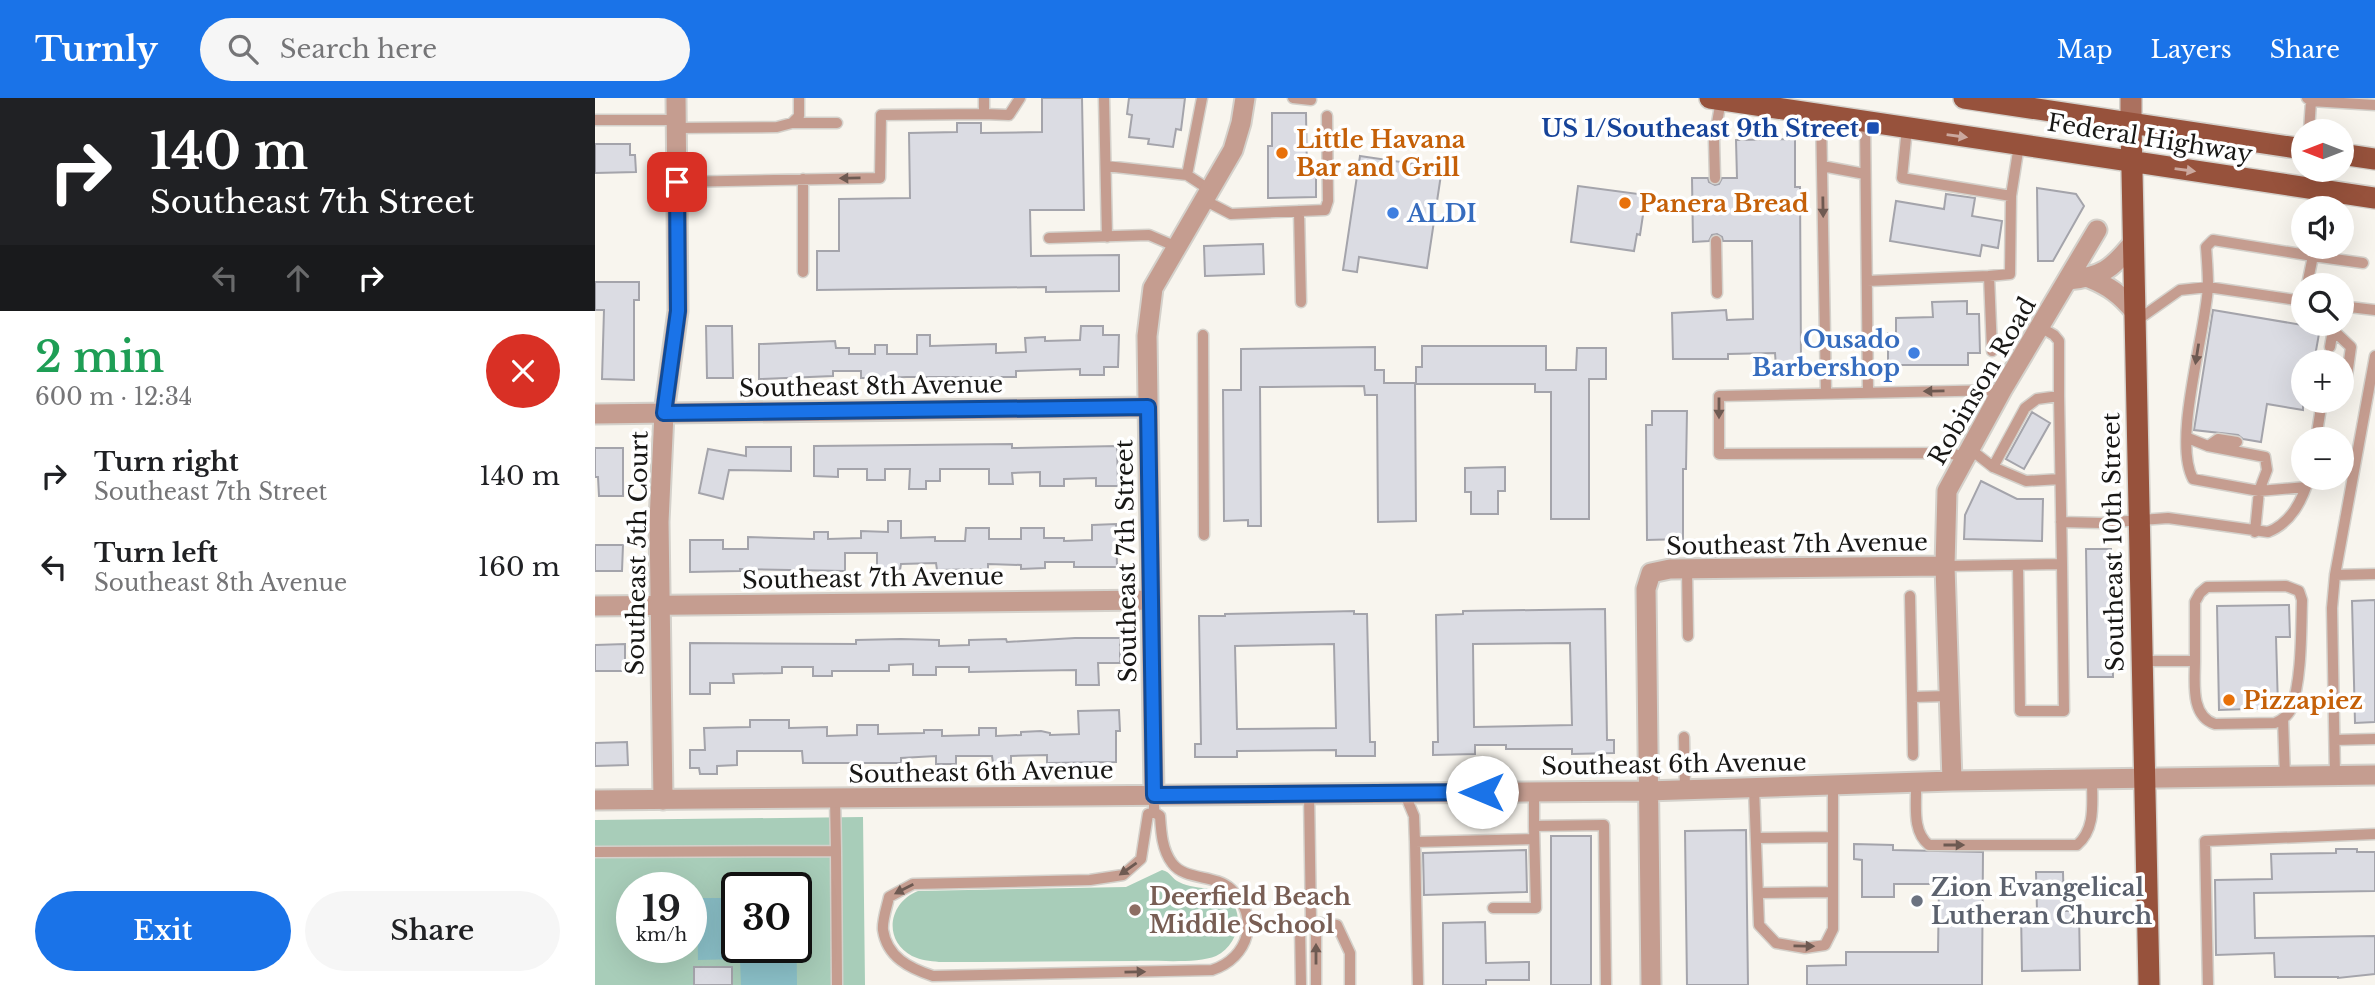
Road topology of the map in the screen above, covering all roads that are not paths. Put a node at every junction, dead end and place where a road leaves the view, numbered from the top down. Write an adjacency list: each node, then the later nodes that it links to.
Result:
1 (676, 98): 25 (street, Southeast 5th Court)
2 (799, 98): 24 (lane)
3 (984, 98): 17 (lane)
4 (1020, 98): 17 (lane)
5 (1104, 98): 33 (lane)
6 (1202, 98): 36 (lane)
7 (1245, 98): 40 (street, Southeast 7th Street)
8 (1293, 98): 13 (lane)
9 (1964, 98): 14 (main road, Federal Highway)
10 (2131, 98): 26 (street, Southeast 10th Street)
11 (1716, 99): 18 (main road, Federal Highway); 37 (lane)
12 (2309, 99): 15 (lane); 20 (lane)
13 (1311, 100)
14 (1996, 100): 26 (main road, Federal Highway)
15 (2355, 101): 16 (lane)
16 (2375, 105)
17 (984, 114): 38 (lane, one-way to 38)
18 (1821, 115): 23 (main road, Federal Highway); 34 (lane)
19 (1327, 116): 43 (lane)
20 (2309, 119)
21 (595, 120): 25 (lane)
22 (837, 122): 24 (lane)
23 (1865, 122): 27 (main road, Federal Highway); 35 (lane)
24 (793, 123): 25 (lane)
25 (676, 124): 39 (street, Southeast 5th Court)
26 (2131, 124): 29 (main road, Federal Highway); 32 (main road, Southeast 10th Street)
27 (1907, 128): 28 (main road, Federal Highway, one-way to 28); 41 (lane)
28 (2019, 145): 32 (main road, Federal Highway); 41 (lane)
29 (2291, 147)
30 (2354, 156): 31 (main road)
31 (2375, 159)
32 (2132, 162): 42 (main road, Federal Highway, one-way to 42); 48 (main road, Southeast 10th Street)
33 (1106, 166): 36 (lane); 45 (lane)
34 (1822, 166): 35 (lane); 76 (lane, one-way to 76)
35 (1865, 174): 57 (lane)
36 (1187, 176): 40 (lane)
37 (1715, 178)
38 (803, 179): 39 (lane); 53 (lane)
39 (677, 182): 79 (street, Southeast 5th Court)
40 (1207, 195): 43 (lane); 49 (street, Southeast 7th Street)
41 (2011, 196): 54 (lane)
42 (2375, 198)
43 (1299, 211): 61 (lane)
44 (2097, 230): 56 (street, Robinson Road)
45 (1107, 237): 46 (lane); 49 (lane)
46 (1049, 238)
47 (1716, 241): 59 (lane)
48 (2133, 243): 55 (street); 64 (main road, Southeast 10th Street)
49 (1177, 247): 78 (street, Southeast 7th Street)
50 (2291, 252): 58 (lane)
51 (2334, 259): 52 (lane)
52 (2363, 263)
53 (803, 272)
54 (1989, 276): 57 (lane); 71 (lane)
55 (2089, 278): 56 (street); 64 (street)
56 (2068, 280): 65 (street, Robinson Road)
57 (1867, 281): 75 (lane)
58 (2208, 287): 60 (lane); 64 (lane); 81 (lane, one-way to 81)
59 (1717, 293)
60 (2291, 299)
61 (1301, 302)
62 (2354, 308): 63 (lane)
63 (2375, 310)
64 (2134, 317): 92 (main road, Southeast 10th Street)
65 (2040, 327): 74 (street, Robinson Road); 77 (lane)
66 (1203, 335): 95 (lane)
67 (2331, 336): 69 (lane)
68 (2341, 336): 70 (lane)
69 (2329, 347)
70 (2351, 350)
71 (1992, 351)
72 (2375, 356): 73 (lane)
73 (2373, 385): 101 (lane)
74 (2002, 390): 75 (lane, one-way to 75); 85 (street, Robinson Road)
75 (1868, 392): 76 (lane)
76 (1826, 393): 85 (lane, one-way to 85)
77 (2059, 396): 87 (lane); 88 (lane)
78 (1148, 407): 79 (street, Southeast 8th Avenue); 103 (street, Southeast 7th Street)
79 (664, 413): 80 (street, Southeast 8th Avenue); 105 (street, Southeast 5th Court)
80 (595, 414)
81 (2187, 438): 84 (lane); 91 (lane)
82 (2237, 442): 84 (lane)
83 (2258, 445): 86 (lane)
84 (2209, 446): 86 (lane)
85 (1968, 453): 87 (lane); 98 (street, Robinson Road)
86 (2265, 457): 91 (lane)
87 (1993, 467): 88 (lane)
88 (2060, 479): 93 (lane)
89 (2291, 486): 91 (lane)
90 (2304, 490): 94 (lane)
91 (2259, 491): 94 (lane)
92 (2139, 520): 93 (lane); 94 (lane); 107 (main road, Southeast 10th Street)
93 (2061, 522): 96 (lane)
94 (2255, 532)
95 (1204, 534)
96 (2062, 564): 97 (lane); 97 (lane)
97 (2018, 565): 98 (lane)
98 (1945, 566): 99 (street, Southeast 7th Avenue); 109 (street, Robinson Road)
99 (1687, 568): 106 (lane); 126 (street, Southeast 7th Avenue)
100 (2375, 574): 101 (lane)
101 (2335, 575): 114 (lane)
102 (1910, 596): 110 (lane)
103 (1151, 600): 105 (street, Southeast 7th Avenue); 133 (street, Southeast 7th Street)
104 (595, 606): 105 (street, Southeast 7th Avenue)
105 (659, 606): 132 (street, Southeast 5th Court)
106 (1688, 636)
107 (2142, 661): 108 (lane); 120 (main road, Southeast 10th Street)
108 (2195, 661): 111 (lane); 111 (lane)
109 (1949, 696): 110 (lane); 121 (street, Robinson Road)
110 (1912, 697): 115 (lane)
111 (2283, 719): 118 (lane)
112 (1684, 737): 125 (lane)
113 (2375, 738): 114 (lane)
114 (2335, 740): 117 (lane)
115 (1913, 755)
116 (2375, 775): 117 (street, Southeast 6th Avenue)
117 (2335, 776): 118 (street, Southeast 6th Avenue)
118 (2285, 777): 120 (street, Southeast 6th Avenue)
119 (2092, 780): 120 (street, Southeast 6th Avenue); 121 (street, Southeast 6th Avenue); 122 (lane, one-way to 119)
120 (2145, 780): 153 (main road, Southeast 10th Street)
121 (1952, 781): 122 (street, Southeast 6th Avenue)
122 (1916, 782): 123 (street, Southeast 6th Avenue)
123 (1833, 785): 124 (street, Southeast 6th Avenue); 136 (lane)
124 (1754, 788): 125 (street, Southeast 6th Avenue); 137 (lane)
125 (1685, 790): 126 (street, Southeast 6th Avenue)
126 (1647, 791): 128 (street, Southeast 6th Avenue); 152 (street)
127 (1404, 792): 128 (street, Southeast 6th Avenue); 129 (street, Southeast 6th Avenue); 139 (lane)
128 (1534, 792): 134 (lane)
129 (1308, 793): 133 (street, Southeast 6th Avenue); 145 (lane)
130 (835, 798): 132 (street, Southeast 6th Avenue); 133 (street, Southeast 6th Avenue); 140 (lane)
131 (595, 800): 132 (street, Southeast 6th Avenue)
132 (663, 800)
133 (1154, 804): 133 (lane, one-way to 133)
134 (1534, 826): 138 (lane); 151 (lane)
135 (2375, 834): 154 (lane)
136 (1833, 837): 137 (lane); 142 (lane)
137 (1756, 838): 143 (lane)
138 (1534, 839): 139 (lane); 144 (lane)
139 (1415, 842): 150 (lane)
140 (836, 851): 141 (lane); 146 (lane)
141 (595, 852)
142 (1833, 892): 143 (lane); 143 (lane, one-way to 142)
143 (1758, 893)
144 (1493, 908)
145 (1314, 923): 147 (lane); 148 (lane, one-way to 145); 149 (lane)
146 (837, 985)
147 (1301, 985)
148 (1316, 985)
149 (1350, 985)
150 (1418, 985)
151 (1606, 985)
152 (1651, 985)
153 (2149, 985)
154 (2209, 985)

